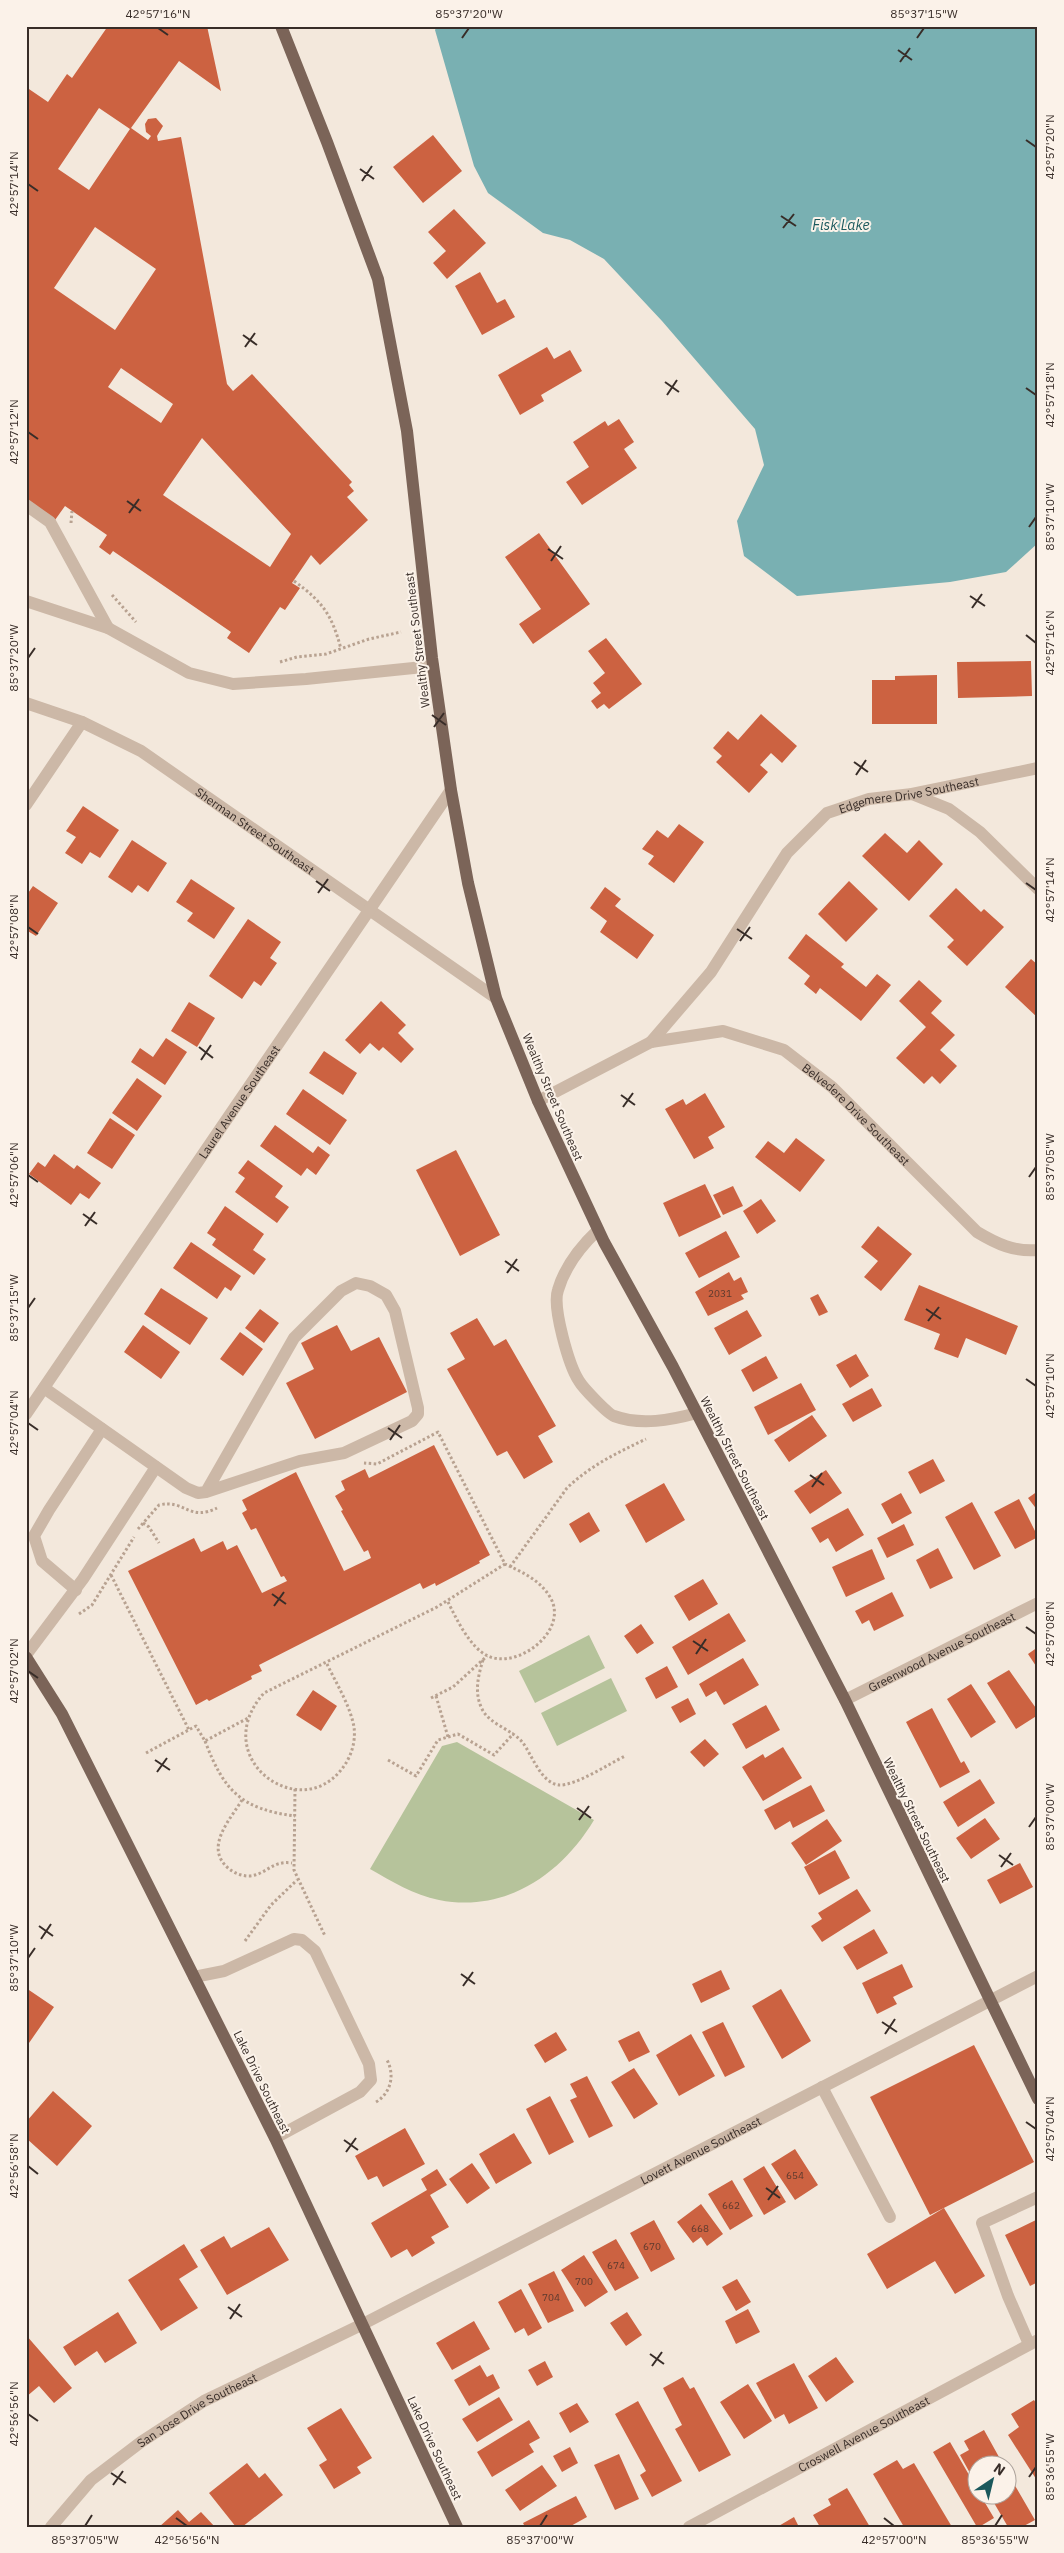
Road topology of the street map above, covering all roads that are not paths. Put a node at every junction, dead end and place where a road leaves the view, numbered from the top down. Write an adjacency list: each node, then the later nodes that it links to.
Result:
1 (281, 26): 5 (main road, Wealthy Street Southeast)
2 (26, 505): 4 (street)
3 (26, 601): 4 (street)
4 (108, 628): 5 (street)
5 (433, 666): 9 (main road, Wealthy Street Southeast)
6 (26, 703): 7 (street, Sherman Street Southeast)
7 (82, 722): 11 (street); 13 (street, Sherman Street Southeast)
8 (1038, 768): 10 (street, Edgemere Drive Southeast)
9 (451, 790): 13 (street, Laurel Avenue Southeast); 14 (main road, Wealthy Street Southeast)
10 (912, 794): 12 (street); 15 (street, Edgemere Drive Southeast)
11 (26, 805)
12 (1038, 889)
13 (368, 909): 14 (street, Sherman Street Southeast); 19 (street, Laurel Avenue Southeast)
14 (496, 998): 16 (main road, Wealthy Street Southeast)
15 (651, 1042): 16 (street); 18 (street, Belvedere Drive Southeast)
16 (538, 1101): 17 (main road, Wealthy Street Southeast)
17 (598, 1230): 21 (main road, Wealthy Street Southeast); 21 (street)
18 (1038, 1250)
19 (44, 1388): 20 (street, Laurel Avenue Southeast); 22 (street)
20 (26, 1414)
21 (697, 1414): 28 (main road, Wealthy Street Southeast)
22 (102, 1430): 23 (street); 25 (street)
23 (156, 1467): 24 (street); 25 (street)
24 (206, 1492): 24 (street)
25 (76, 1590): 27 (street)
26 (1038, 1603): 28 (street, Greenwood Avenue Southeast)
27 (26, 1656): 30 (main road, Lake Drive Southeast)
28 (845, 1700): 31 (main road, Wealthy Street Southeast)
29 (1038, 1976): 31 (street, Lovett Avenue Southeast)
30 (194, 1977): 34 (main road, Lake Drive Southeast); 34 (street)
31 (989, 2001): 32 (street, Lovett Avenue Southeast); 33 (main road, Wealthy Street Southeast)
32 (822, 2087): 36 (street); 37 (street, Lovett Avenue Southeast)
33 (1038, 2099)
34 (275, 2138): 37 (main road, Lake Drive Southeast)
35 (1038, 2197): 38 (street)
36 (890, 2217)
37 (363, 2324): 40 (street, San Jose Drive Southeast); 41 (main road, Lake Drive Southeast)
38 (1033, 2342): 39 (street, Croswell Avenue Southeast)
39 (710, 2522): 42 (street, Croswell Avenue Southeast)
40 (51, 2527)
41 (457, 2527)
42 (689, 2527)

